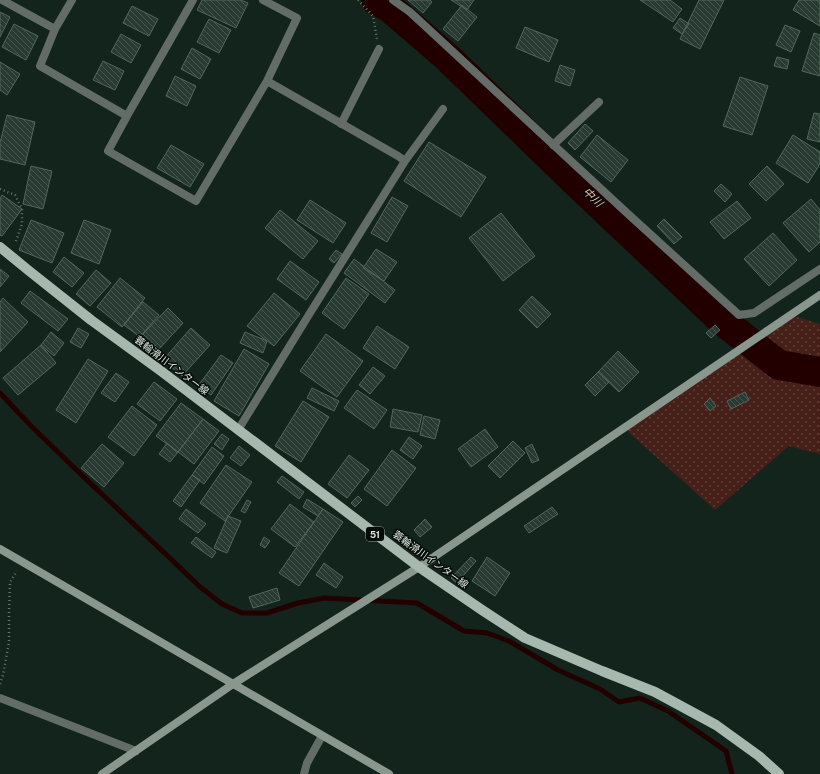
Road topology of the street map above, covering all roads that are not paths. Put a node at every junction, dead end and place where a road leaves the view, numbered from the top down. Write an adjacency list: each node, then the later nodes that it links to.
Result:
1 (2, 0): 6 (street)
2 (72, 0): 6 (street)
3 (193, 0): 11 (street)
4 (263, 0): 8 (street)
5 (393, 0): 13 (street)
6 (56, 29): 11 (street)
7 (379, 49): 12 (street)
8 (267, 81): 11 (street); 12 (street)
9 (599, 102): 13 (street)
10 (443, 109): 14 (street)
11 (127, 116)
12 (341, 124): 14 (street)
13 (554, 145): 16 (street)
14 (405, 161): 18 (street)
15 (0, 247): 18 (main road, 蓑輪滑川インター線 / 51)
16 (820, 270)
17 (820, 295): 20 (street)
18 (238, 430): 20 (main road, 蓑輪滑川インター線 / 51)
19 (0, 548): 21 (street)
20 (419, 567): 21 (street); 28 (main road, 蓑輪滑川インター線 / 51)
21 (233, 684): 23 (street); 24 (street)
22 (0, 698): 24 (street)
23 (322, 736): 26 (street); 27 (street)
24 (136, 751): 25 (street)
25 (102, 774)
26 (304, 774)
27 (388, 774)
28 (779, 774)

